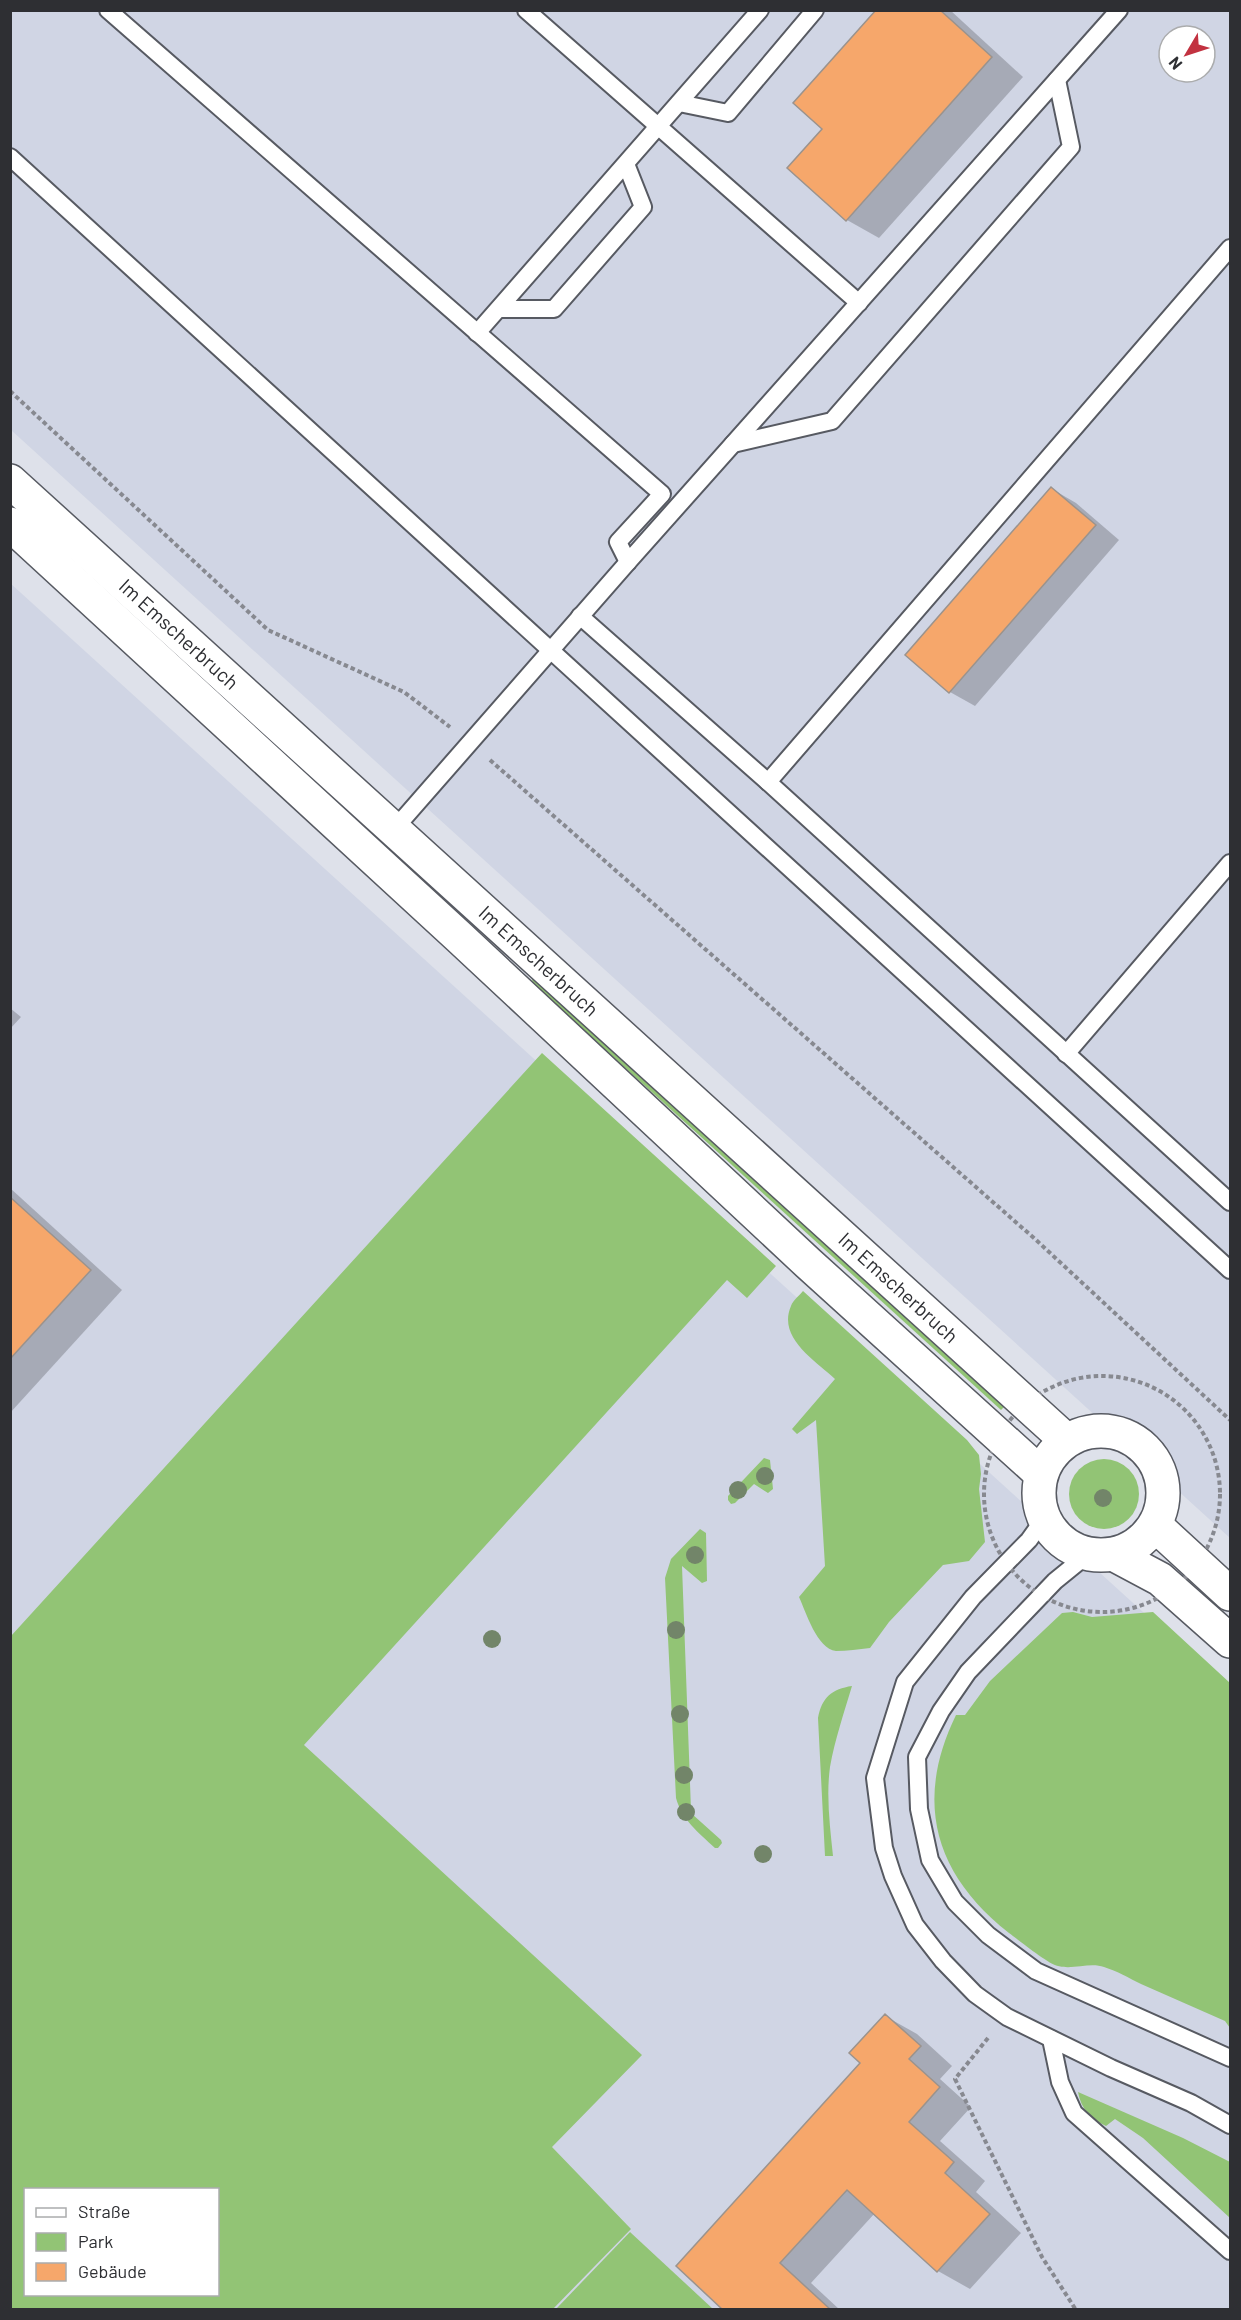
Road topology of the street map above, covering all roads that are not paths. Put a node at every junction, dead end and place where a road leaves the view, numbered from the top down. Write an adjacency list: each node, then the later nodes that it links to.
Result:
1 (108, 10): 14 (lane)
2 (526, 10): 8 (lane)
3 (760, 10): 7 (lane)
4 (815, 10): 7 (lane)
5 (1119, 10): 6 (lane)
6 (1057, 80): 12 (lane); 15 (lane)
7 (679, 103): 8 (lane)
8 (659, 126): 10 (lane); 12 (lane)
9 (10, 158): 20 (lane)
10 (626, 164): 13 (lane); 13 (lane)
11 (1230, 248): 21 (lane)
12 (858, 303): 15 (lane)
13 (499, 309): 14 (lane)
14 (477, 333): 18 (lane)
15 (733, 444): 18 (lane)
16 (10, 481): 22 (main road, Im Emscherbruch)
17 (10, 524): 23 (main road, Im Emscherbruch)
18 (628, 562): 19 (lane)
19 (580, 616): 20 (lane); 21 (lane)
20 (552, 649): 22 (lane); 27 (lane)
21 (768, 782): 25 (lane)
22 (394, 829): 23 (lane); 28 (main road, Im Emscherbruch)
23 (370, 856): 29 (main road, Im Emscherbruch)
24 (1230, 863): 25 (lane)
25 (1066, 1053): 26 (lane)
26 (1230, 1202)
27 (1230, 1270)
28 (1066, 1440): 29 (main road); 31 (main road)
29 (1041, 1474): 30 (main road)
30 (1044, 1519): 32 (main road); 35 (lane)
31 (1156, 1526): 32 (main road); 33 (main road)
32 (1101, 1555): 34 (main road); 36 (lane)
33 (1230, 1594)
34 (1230, 1641)
35 (1051, 2039): 37 (lane); 38 (lane)
36 (1230, 2058)
37 (1230, 2125)
38 (1230, 2251)

